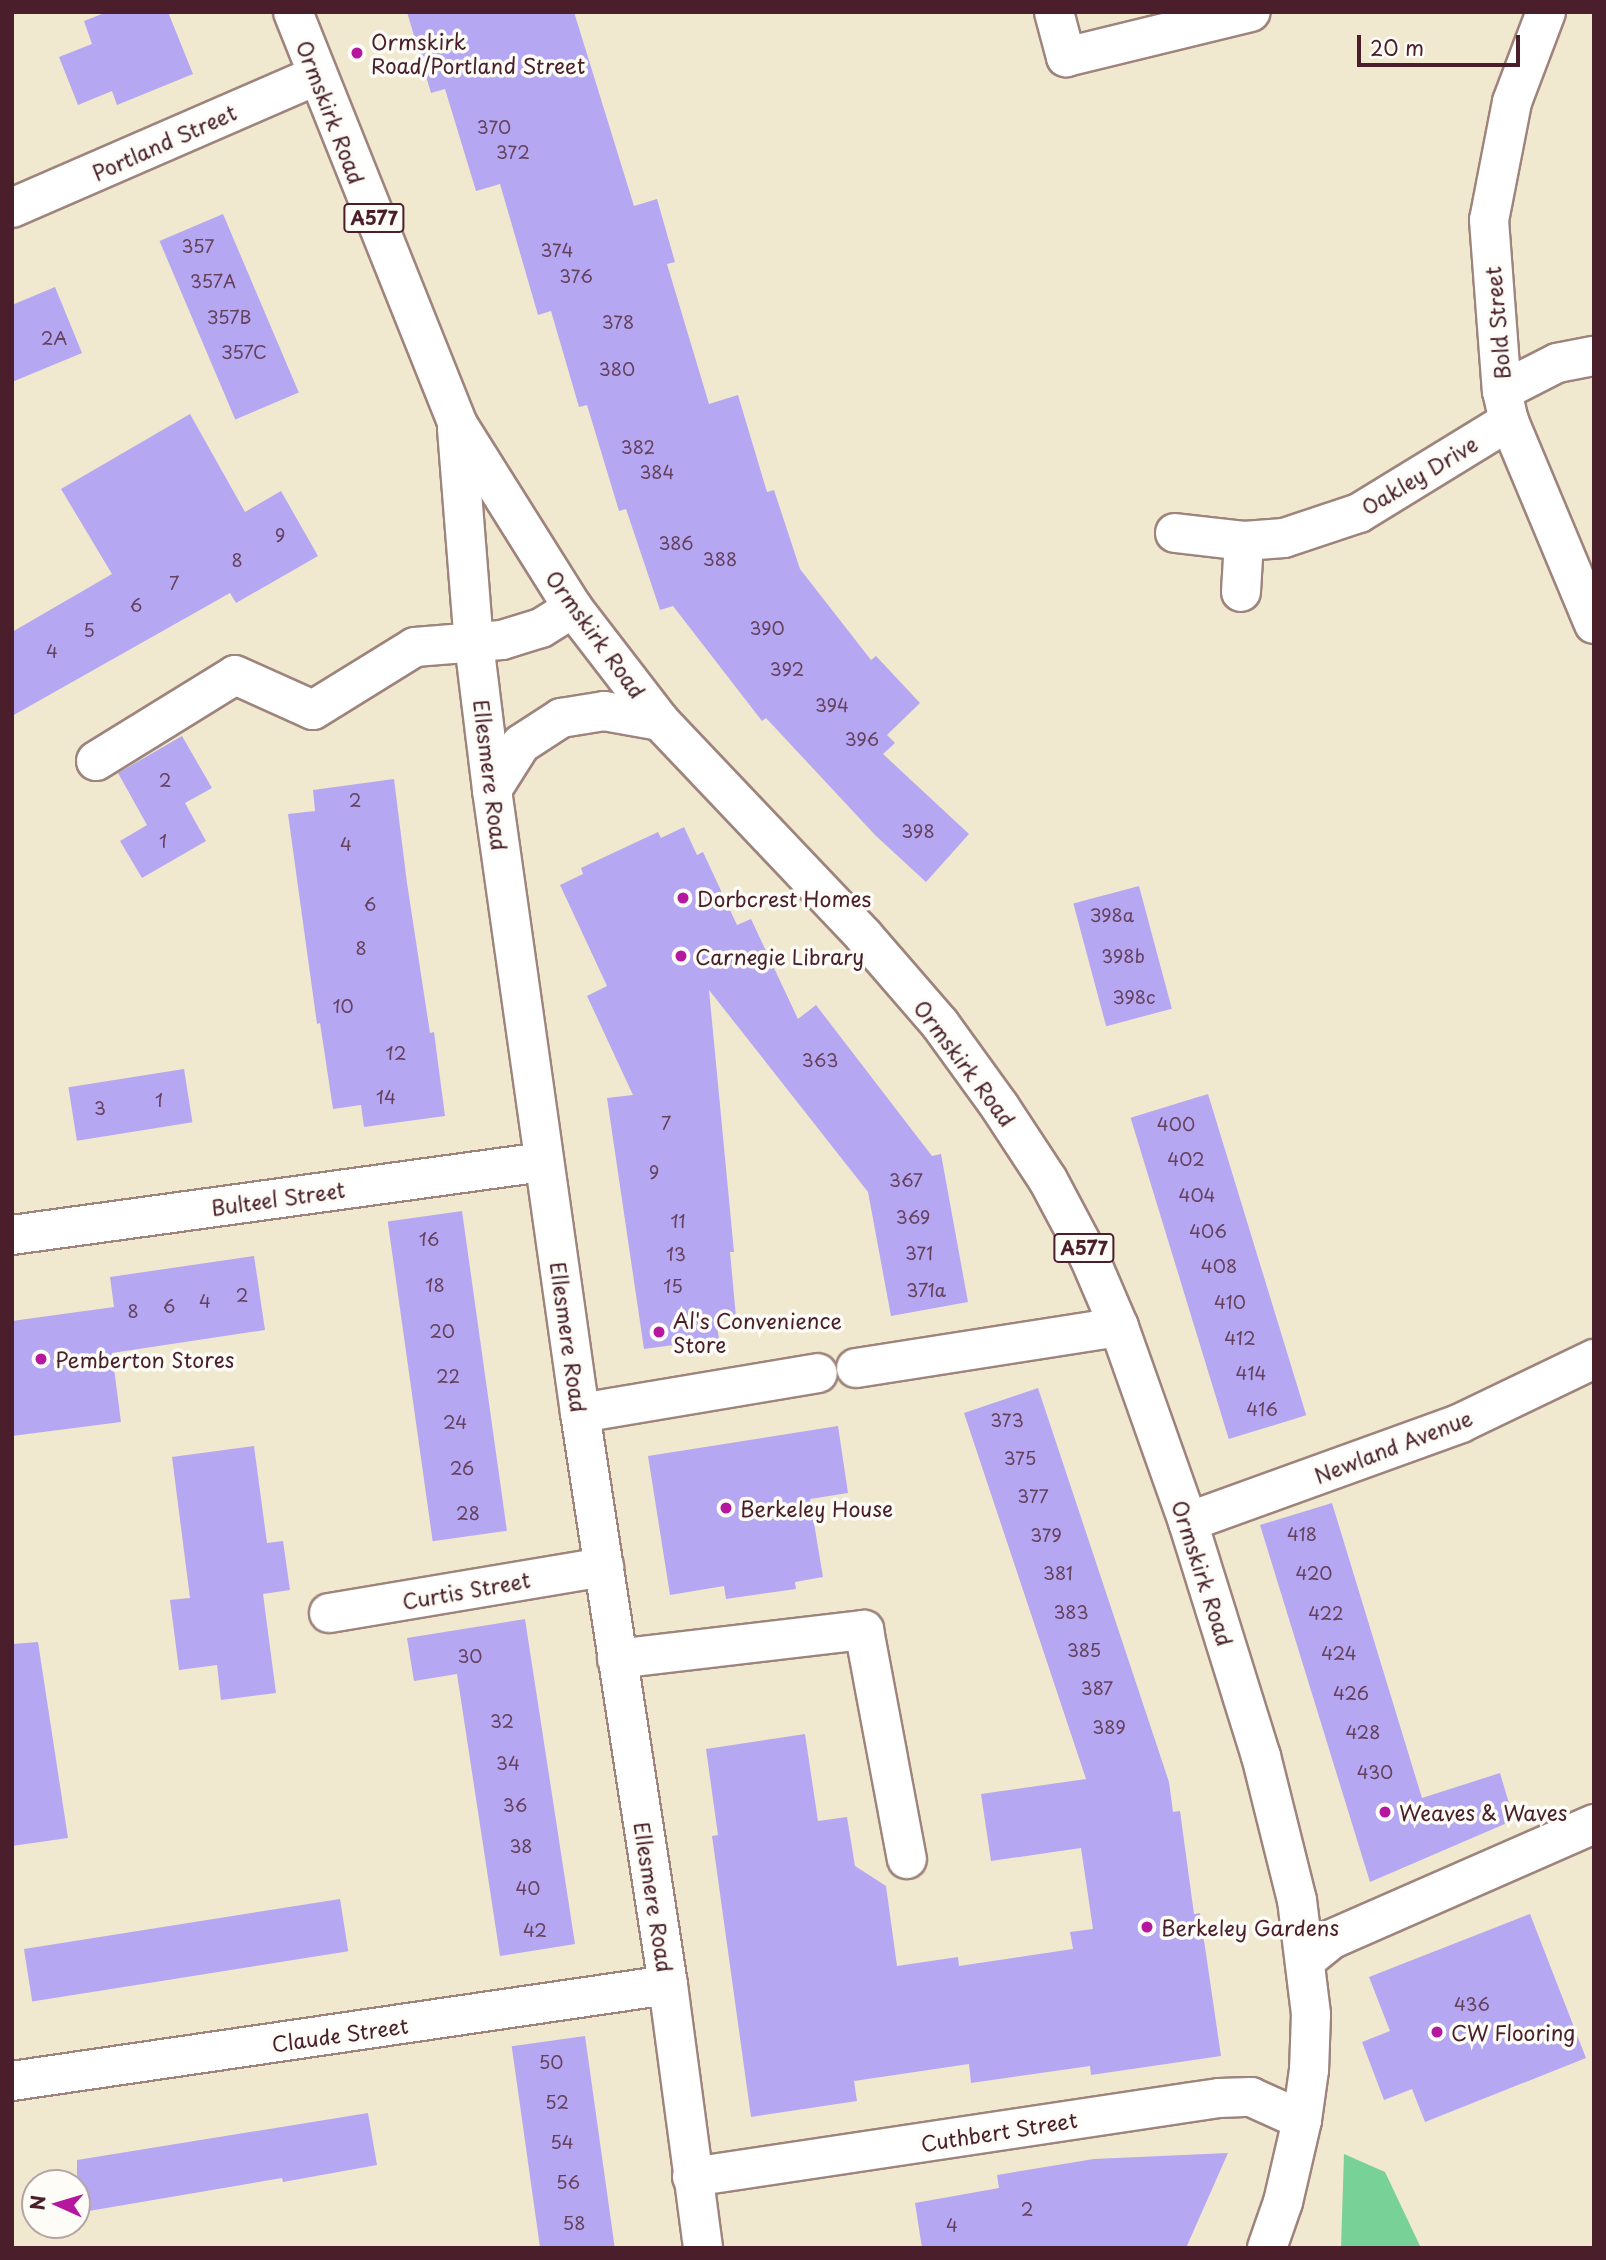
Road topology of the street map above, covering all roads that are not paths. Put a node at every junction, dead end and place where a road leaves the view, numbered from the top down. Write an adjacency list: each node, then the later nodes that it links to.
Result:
1 (293, 12): 5 (main road, Ormskirk Road / A577)
2 (1054, 12): 3 (main road)
3 (1251, 12)
4 (1540, 14): 8 (main road, Bold Street)
5 (316, 76): 6 (main road, Portland Street); 9 (main road, Ormskirk Road / A577)
6 (12, 208)
7 (1594, 356): 8 (main road, Oakley Drive)
8 (1506, 406): 11 (main road, Oakley Drive); 14 (main road, Bold Street)
9 (457, 423): 13 (main road, Ormskirk Road / A577); 15 (main road, Ellesmere Road / A577)
10 (1175, 533): 11 (main road, Oakley Drive)
11 (1244, 541): 12 (main road)
12 (1241, 592)
13 (573, 608): 15 (main road); 16 (main road, Ormskirk Road / A577)
14 (1594, 624)
15 (474, 643): 17 (main road); 18 (main road, Ellesmere Road / A577)
16 (660, 721): 18 (main road); 21 (main road, Ormskirk Road / A577)
17 (96, 761)
18 (492, 790): 19 (main road, Ellesmere Road / A577)
19 (543, 1162): 20 (main road, Bulteel Street); 25 (main road, Ellesmere Road / A577)
20 (12, 1235)
21 (1119, 1327): 23 (main road); 26 (main road, Ormskirk Road / A577)
22 (1594, 1359): 26 (main road, Newland Avenue)
23 (856, 1368)
24 (818, 1373): 25 (main road)
25 (580, 1413): 27 (main road, Ellesmere Road / A577)
26 (1188, 1522): 32 (main road, Ormskirk Road / A577)
27 (604, 1567): 28 (main road, Curtis Street); 29 (main road, Ellesmere Road / A577)
28 (329, 1613)
29 (617, 1659): 31 (main road); 33 (main road, Ellesmere Road / A577)
30 (1594, 1824): 32 (main road)
31 (907, 1859)
32 (1306, 1960): 35 (main road, Ormskirk Road / A577)
33 (668, 1985): 34 (main road, Claude Street); 36 (main road, Ellesmere Road / A577)
34 (12, 2081)
35 (1302, 2120): 36 (main road, Cuthbert Street); 38 (main road, Ormskirk Road / A577)
36 (692, 2177): 37 (main road, Ellesmere Road / A577)
37 (703, 2248)
38 (1267, 2248)

